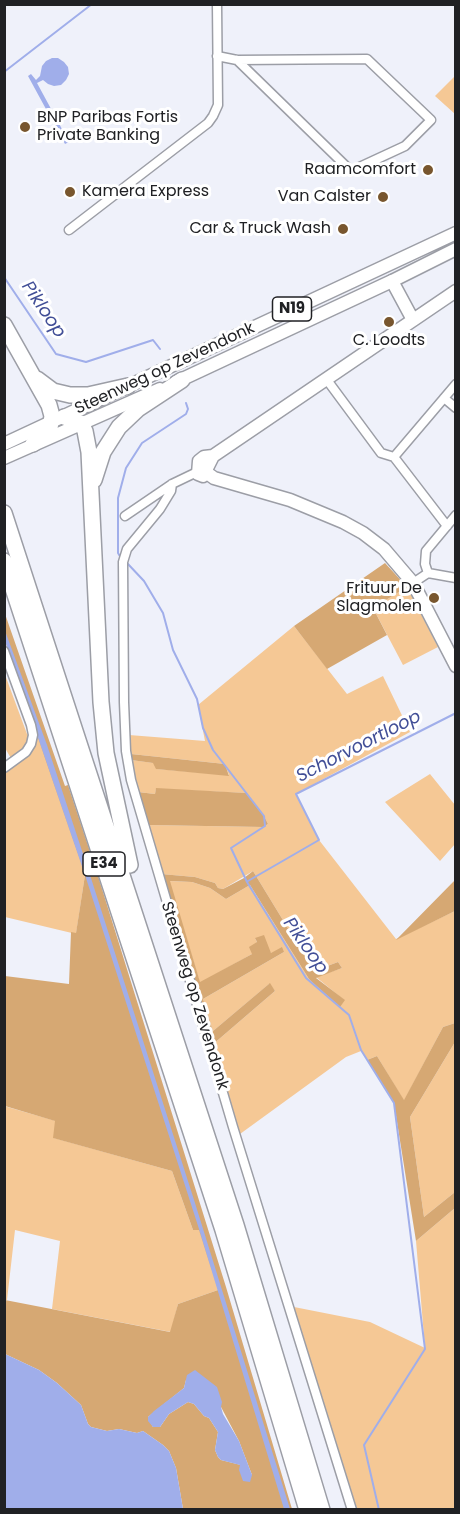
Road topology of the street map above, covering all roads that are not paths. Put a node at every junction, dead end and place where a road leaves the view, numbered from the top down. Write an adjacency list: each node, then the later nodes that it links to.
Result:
1 (217, 4): 2 (street)
2 (217, 56): 3 (street); 4 (street)
3 (237, 60): 3 (street)
4 (69, 230)
5 (456, 233): 15 (main road, Steenweg op Zevendonk / N19)
6 (456, 249): 7 (main road, Steenweg op Zevendonk / N19)
7 (392, 281): 9 (main road); 12 (main road, Steenweg op Zevendonk / N19)
8 (456, 291): 9 (main road)
9 (413, 320): 13 (main road)
10 (4, 325): 11 (highway)
11 (35, 378): 15 (highway); 18 (highway)
12 (182, 380): 19 (main road, Steenweg op Zevendonk / N19); 26 (highway)
13 (327, 380): 22 (street); 24 (main road)
14 (456, 384): 16 (street)
15 (128, 386): 18 (main road, Steenweg op Zevendonk / N19)
16 (444, 398): 17 (street); 22 (street)
17 (456, 408)
18 (58, 420): 19 (highway); 20 (highway)
19 (81, 423): 20 (main road, Steenweg op Zevendonk / N19); 26 (highway)
20 (29, 442): 21 (main road, Steenweg op Zevendonk / N19); 23 (main road, Steenweg op Zevendonk / N19)
21 (4, 444)
22 (394, 457): 30 (street)
23 (4, 458)
24 (204, 467): 25 (street); 34 (main road)
25 (172, 484): 29 (street); 41 (street, Steenweg op Zevendonk)
26 (91, 492): 38 (highway)
27 (4, 513): 38 (highway, E34)
28 (456, 515): 30 (street)
29 (125, 516)
30 (447, 526): 32 (street)
31 (4, 561): 39 (highway, E34)
32 (428, 573): 33 (street); 34 (street)
33 (456, 578)
34 (413, 583): 36 (main road)
35 (4, 651): 37 (street)
36 (456, 666)
37 (4, 768)
38 (129, 892): 40 (highway, E34)
39 (307, 1509)
40 (322, 1509)
41 (352, 1509)

